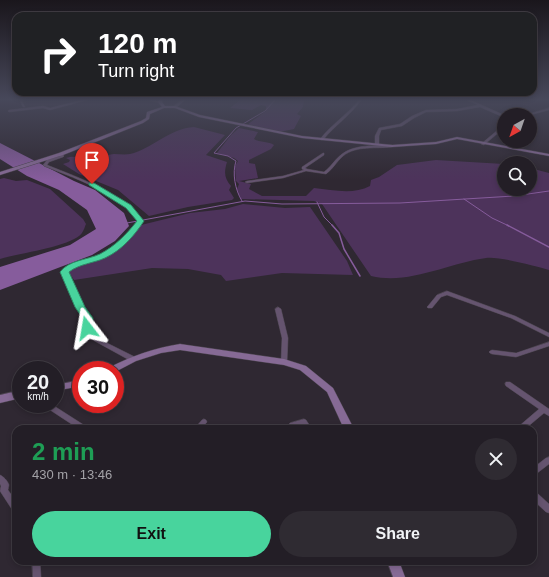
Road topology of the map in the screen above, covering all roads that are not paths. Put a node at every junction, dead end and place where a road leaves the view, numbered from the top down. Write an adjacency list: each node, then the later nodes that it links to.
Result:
1 (132, 126): 10 (main road)
2 (244, 126): 6 (main road)
3 (333, 126): 6 (street)
4 (396, 126): 7 (street)
5 (497, 132): 8 (street)
6 (322, 139): 7 (main road)
7 (377, 144): 9 (main road)
8 (483, 144): 9 (main road); 12 (main road)
9 (392, 146): 13 (street)
10 (61, 154): 14 (main road); 21 (street)
11 (323, 154): 13 (street)
12 (549, 155)
13 (306, 170): 15 (street)
14 (0, 174)
15 (247, 182)
16 (430, 306): 18 (street)
17 (278, 309): 22 (street)
18 (549, 335)
19 (549, 344): 20 (street)
20 (492, 352)
21 (133, 359): 22 (main road); 23 (main road)
22 (284, 362): 34 (main road)
23 (124, 364)
24 (508, 384): 27 (street)
25 (12, 396): 26 (main road)
26 (0, 399)
27 (546, 412): 35 (street)
28 (60, 413): 30 (street)
29 (204, 422): 31 (street)
30 (79, 425)
31 (201, 425)
32 (292, 425): 33 (street)
33 (306, 425)
34 (347, 425)
35 (526, 425)
36 (549, 460): 37 (street)
37 (537, 469)
38 (0, 478): 40 (street)
39 (537, 498): 41 (street)
40 (12, 502)
41 (549, 509)
42 (36, 565): 44 (street)
43 (394, 565): 45 (main road)
44 (37, 577)
45 (399, 577)

